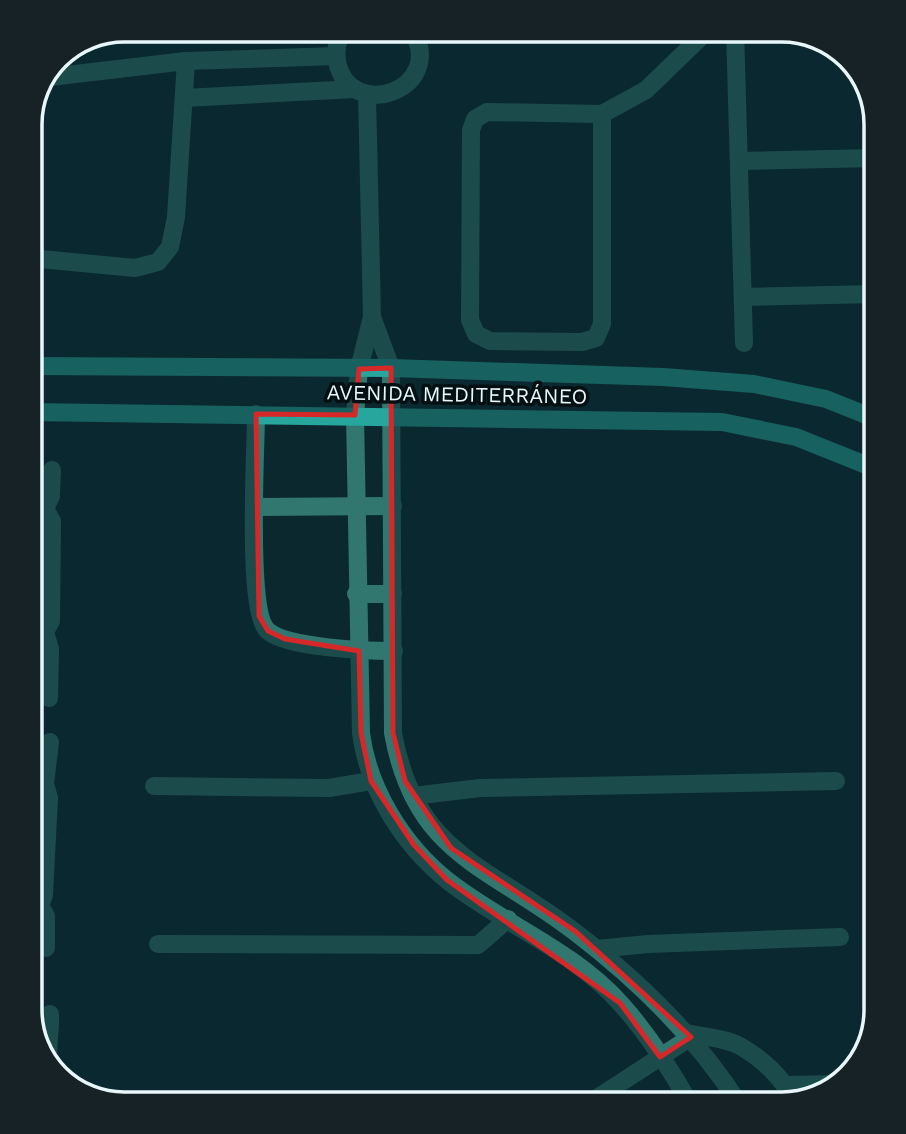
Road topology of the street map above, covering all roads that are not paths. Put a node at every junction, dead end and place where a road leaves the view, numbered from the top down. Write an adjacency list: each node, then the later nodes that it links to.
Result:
1 (338, 42): 5 (street)
2 (416, 42): 8 (street)
3 (696, 42): 10 (street)
4 (735, 42): 12 (street)
5 (336, 56): 6 (street); 8 (street)
6 (186, 61): 7 (street); 9 (street)
7 (58, 76)
8 (361, 92): 9 (street); 16 (street)
9 (184, 98): 13 (street)
10 (602, 114): 10 (street)
11 (864, 158): 12 (street)
12 (740, 161): 15 (street)
13 (42, 259)
14 (864, 294): 15 (street)
15 (743, 297): 17 (street)
16 (372, 317): 19 (street); 20 (street)
17 (744, 342)
18 (42, 366): 20 (street, AVENIDA MEDITERRÁNEO)
19 (391, 368): 20 (street, AVENIDA MEDITERRÁNEO); 23 (street, AVENIDA MEDITERRÁNEO); 25 (street)
20 (359, 369): 24 (street)
21 (42, 412): 22 (street, AVENIDA MEDITERRÁNEO)
22 (256, 414): 24 (street, AVENIDA MEDITERRÁNEO); 31 (street)
23 (864, 414)
24 (355, 415): 25 (street, AVENIDA MEDITERRÁNEO); 29 (street)
25 (391, 416): 26 (street, AVENIDA MEDITERRÁNEO); 30 (street)
26 (864, 464)
27 (52, 470): 28 (street)
28 (42, 504)
29 (356, 505): 30 (street); 31 (street); 33 (street)
30 (393, 506): 34 (street)
31 (255, 507): 37 (street)
32 (42, 511): 35 (street)
33 (356, 594): 34 (street); 37 (street)
34 (394, 594): 38 (street)
35 (42, 631)
36 (42, 641): 39 (street)
37 (359, 651): 38 (street); 42 (street)
38 (394, 651): 46 (street)
39 (49, 698)
40 (50, 742): 41 (street)
41 (42, 766)
42 (372, 781): 44 (street); 49 (street)
43 (836, 781): 46 (street)
44 (153, 786)
45 (42, 795): 47 (street)
46 (412, 796): 53 (street)
47 (42, 898)
48 (42, 913): 52 (street)
49 (508, 919): 51 (street); 57 (street)
50 (840, 937): 53 (street)
51 (158, 944)
52 (46, 948)
53 (597, 949): 55 (street)
54 (50, 1014): 56 (street)
55 (689, 1035): 57 (street); 60 (street); 61 (street)
56 (50, 1046)
57 (660, 1058): 58 (street); 59 (street)
58 (607, 1092)
59 (682, 1092)
60 (730, 1092)
61 (787, 1092)

